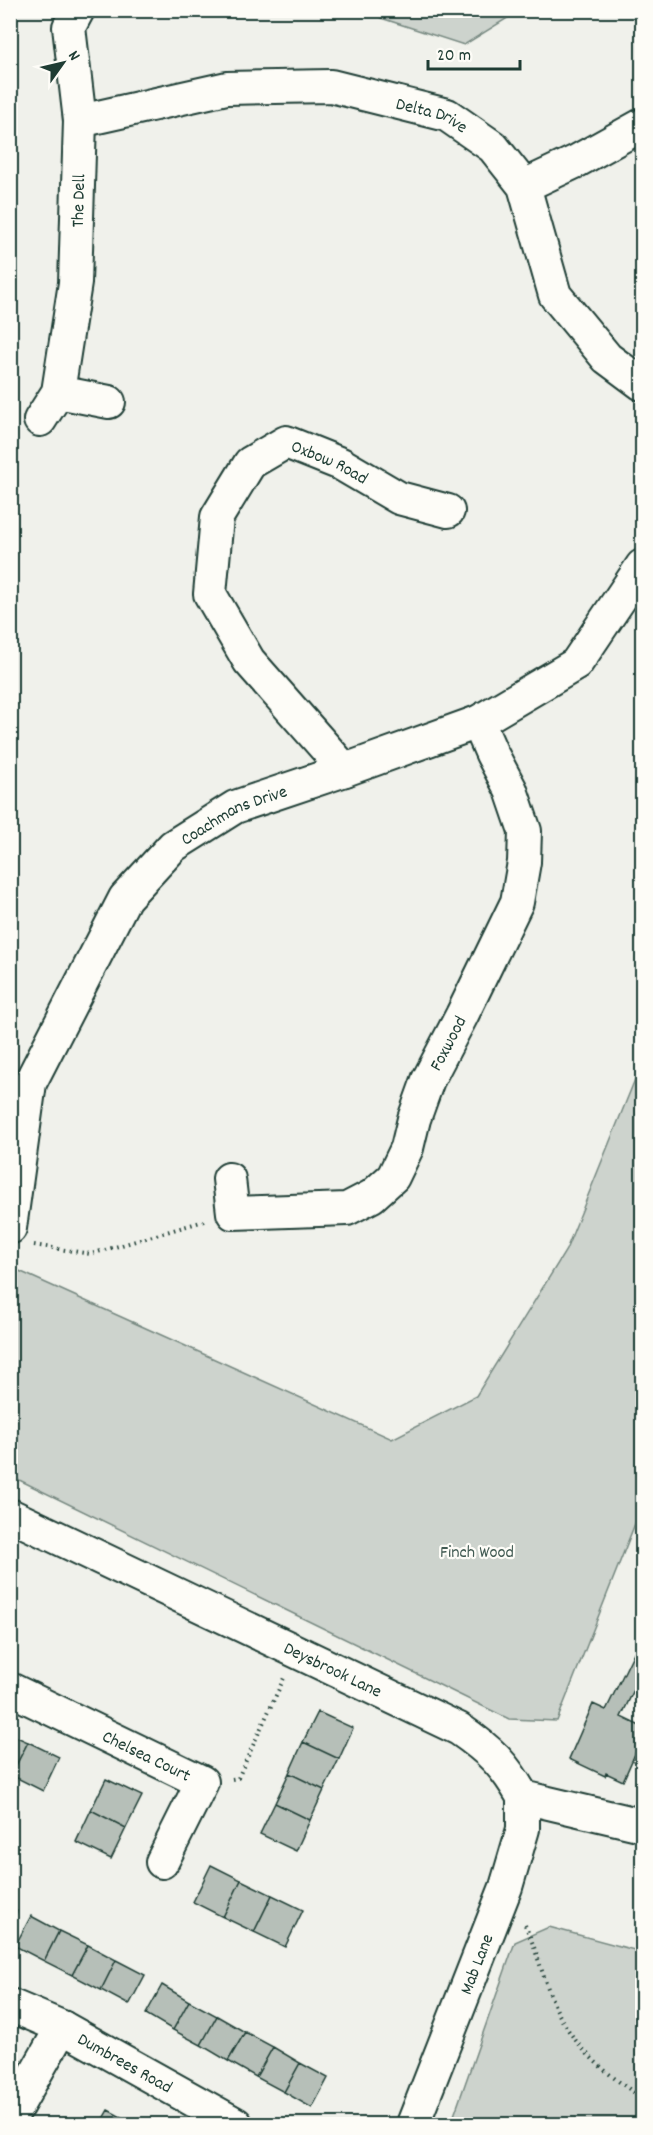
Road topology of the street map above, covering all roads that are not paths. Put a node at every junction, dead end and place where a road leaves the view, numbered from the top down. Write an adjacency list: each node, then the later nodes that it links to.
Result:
1 (78, 10): 2 (street, The Dell)
2 (80, 122): 4 (street, Delta Drive); 6 (street, The Dell)
3 (642, 125): 4 (street)
4 (524, 186): 5 (street, Delta Drive)
5 (642, 384)
6 (58, 392): 7 (street); 8 (street, The Dell)
7 (109, 402)
8 (40, 420)
9 (448, 512): 12 (street, Oxbow Road)
10 (642, 566): 11 (street, Coachmans Drive)
11 (478, 722): 12 (street, Coachmans Drive); 14 (street, Foxwood)
12 (345, 770): 13 (street, Coachmans Drive)
13 (20, 1078): 15 (street, Coachmans Drive)
14 (230, 1179)
15 (17, 1235)
16 (10, 1515): 18 (street, Deysbrook Lane)
17 (10, 1689): 20 (street, Chelsea Court)
18 (523, 1797): 19 (street); 25 (street, Mab Lane)
19 (642, 1825)
20 (162, 1862)
21 (10, 2005): 22 (street, Dumbrees Road)
22 (63, 2027): 23 (street); 24 (street, Dumbrees Road)
23 (10, 2119)
24 (236, 2124)
25 (413, 2124)

